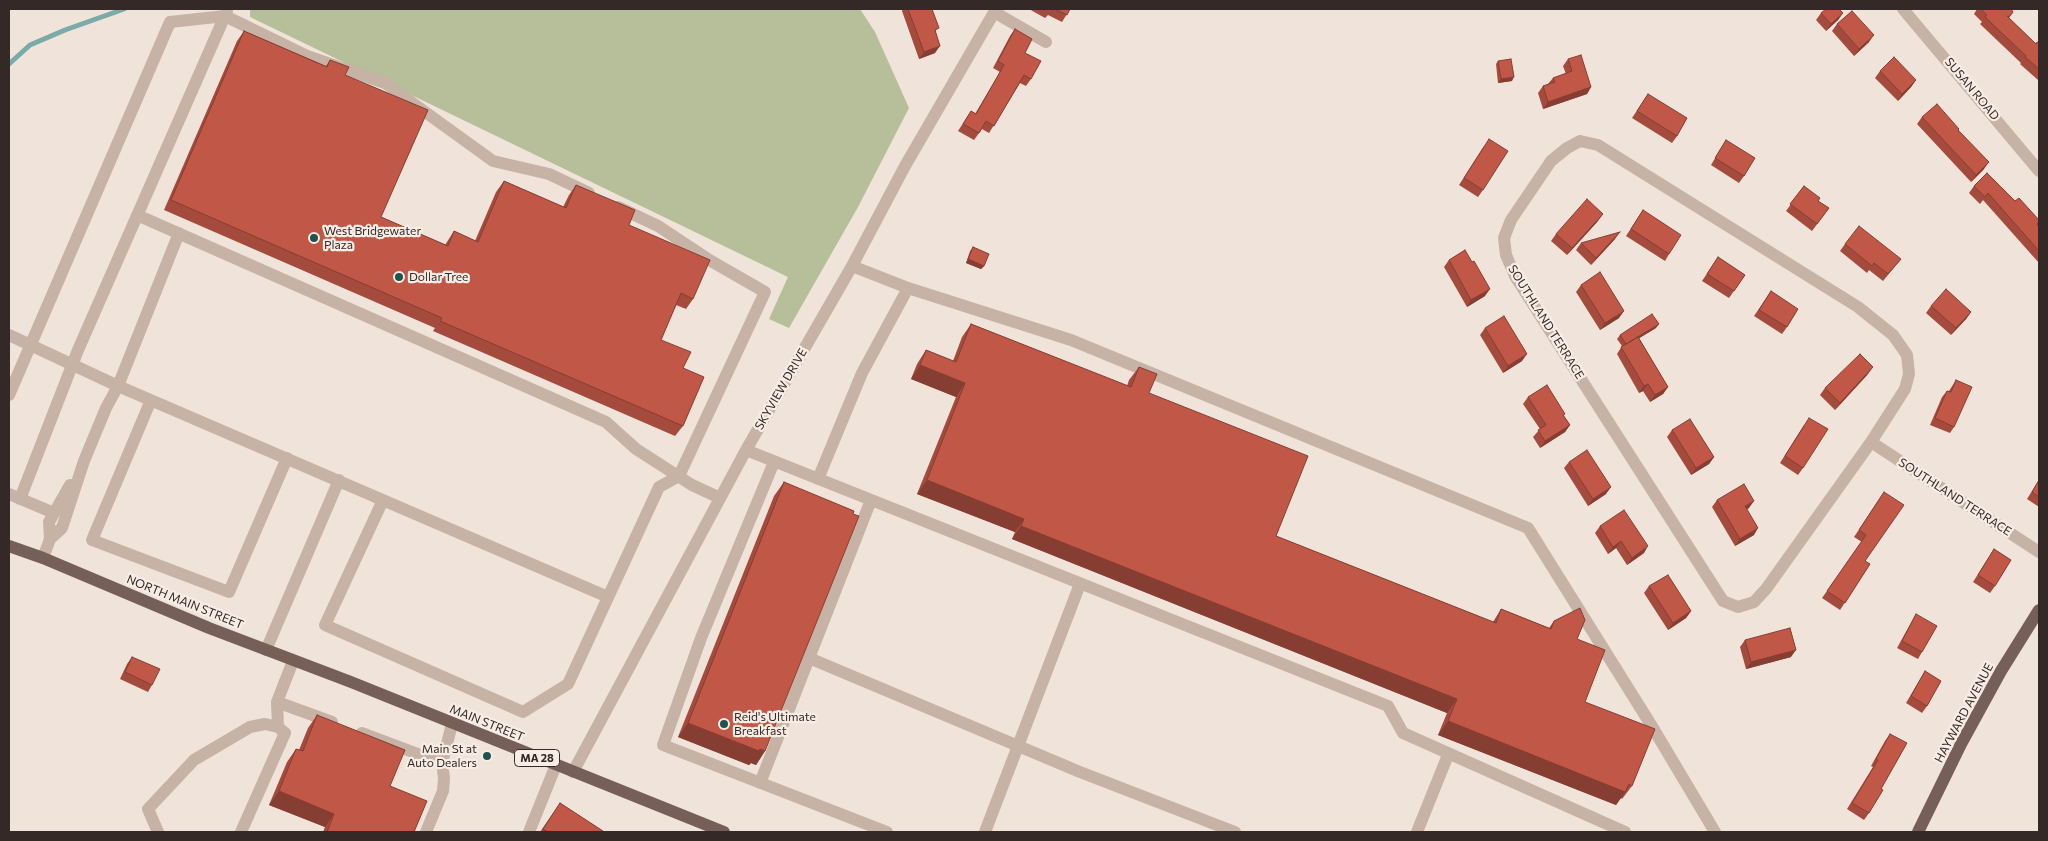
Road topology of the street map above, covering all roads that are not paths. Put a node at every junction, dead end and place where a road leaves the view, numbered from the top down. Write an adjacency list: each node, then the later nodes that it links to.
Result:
1 (1903, 9): 5 (street, SUSAN ROAD)
2 (995, 10): 4 (street); 8 (street, SKYVIEW DRIVE)
3 (226, 12): 6 (street); 11 (street); 21 (street)
4 (1046, 42)
5 (2039, 171)
6 (137, 215): 7 (street); 12 (street)
7 (178, 233): 13 (street); 21 (street)
8 (852, 266): 9 (street); 17 (street, SKYVIEW DRIVE)
9 (908, 288): 22 (street); 59 (street)
10 (9, 335): 11 (street)
11 (30, 345): 12 (street); 14 (street)
12 (74, 364): 13 (street); 24 (street)
13 (118, 386): 15 (street); 19 (street)
14 (9, 395)
15 (151, 400): 18 (street); 18 (street)
16 (1871, 442): 16 (street, SOUTHLAND TERRACE); 31 (street, SOUTHLAND TERRACE)
17 (746, 450): 20 (street); 25 (street, SKYVIEW DRIVE)
18 (287, 458): 23 (street)
19 (84, 461): 28 (street); 29 (street)
20 (774, 462): 22 (street); 48 (street)
21 (678, 476): 25 (street); 34 (street)
22 (818, 479): 27 (street)
23 (339, 480): 26 (street); 36 (street)
24 (14, 496): 28 (street)
25 (720, 498): 47 (street, SKYVIEW DRIVE)
26 (383, 500): 34 (street); 34 (street)
27 (871, 500): 33 (street); 37 (street)
28 (54, 513): 29 (street)
29 (50, 538): 32 (street)
30 (9, 546): 32 (main road, NORTH MAIN STREET / MA 28)
31 (2039, 552)
32 (43, 558): 36 (main road, NORTH MAIN STREET / MA 28)
33 (1080, 584): 43 (street); 44 (street)
34 (608, 597)
35 (2039, 610): 60 (main road, HAYWARD AVENUE)
36 (266, 650): 38 (main road, NORTH MAIN STREET / MA 28)
37 (809, 658): 43 (street); 48 (street)
38 (293, 660): 39 (main road, NORTH MAIN STREET / MA 28); 40 (street)
39 (351, 682): 41 (main road, MAIN STREET / MA 28)
40 (277, 702): 42 (street); 45 (street)
41 (452, 724): 45 (street); 46 (main road, MAIN STREET / MA 28)
42 (278, 727): 49 (street); 50 (street)
43 (1017, 745): 55 (street); 56 (street)
44 (1448, 754): 57 (street); 58 (street)
45 (442, 763): 51 (street)
46 (556, 766): 47 (main road, MAIN STREET / MA 28); 52 (street)
47 (573, 772): 53 (main road, MAIN STREET / MA 28)
48 (760, 783): 54 (street)
49 (158, 832)
50 (241, 832)
51 (426, 832)
52 (530, 832)
53 (724, 832)
54 (887, 832)
55 (985, 832)
56 (1235, 832)
57 (1417, 832)
58 (1626, 832)
59 (1715, 832)
60 (1918, 832)

